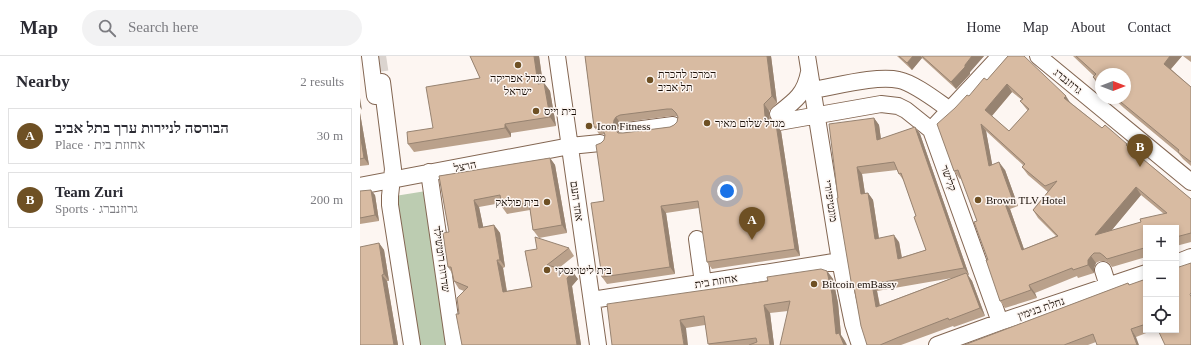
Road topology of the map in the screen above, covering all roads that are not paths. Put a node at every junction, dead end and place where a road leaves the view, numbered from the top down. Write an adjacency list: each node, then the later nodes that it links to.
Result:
1 (370, 56): 15 (street)
2 (557, 56): 14 (street, אחד העם)
3 (1000, 56): 8 (street)
4 (1038, 56): 18 (street, גרוזנברג)
5 (808, 63): 7 (street, מונטיפיורי); 9 (street)
6 (382, 82): 17 (street)
7 (813, 90): 8 (street); 9 (street, מונטיפיורי)
8 (950, 110): 11 (street)
9 (818, 115): 11 (street); 23 (street, מונטיפיורי)
10 (674, 129): 12 (street)
11 (931, 130): 29 (street, קלישר)
12 (627, 136)
13 (600, 139): 14 (street, הרצל)
14 (570, 146): 16 (street, הרצל); 28 (street, אחד העם)
15 (382, 149)
16 (429, 172): 17 (street, הרצל); 31 (street, שדרות רוטשילד)
17 (392, 180): 19 (street, הרצל); 30 (street)
18 (1191, 182)
19 (360, 186)
20 (700, 239): 26 (street)
21 (1191, 257): 22 (street)
22 (1179, 261)
23 (840, 262): 26 (street, אחוזת בית); 33 (street, מונטיפיורי)
24 (1103, 270): 27 (street)
25 (1143, 274): 27 (street, נחלת בנימין)
26 (707, 282): 28 (street, אחוזת בית)
27 (1108, 286): 29 (street, נחלת בנימין)
28 (592, 300): 32 (street, אחד העם)
29 (1000, 322): 34 (street, נחלת בנימין)
30 (412, 345)
31 (454, 345)
32 (598, 345)
33 (860, 345)
34 (936, 345)

